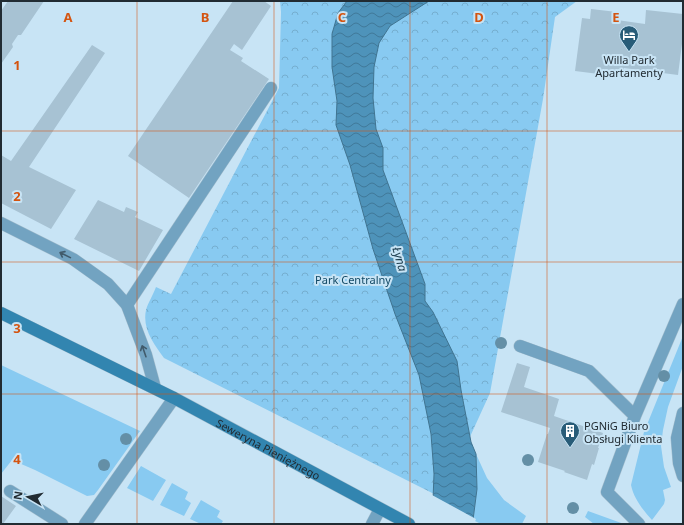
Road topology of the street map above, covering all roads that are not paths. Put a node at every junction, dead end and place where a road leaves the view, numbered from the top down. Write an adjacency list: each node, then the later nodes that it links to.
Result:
1 (271, 88): 4 (street)
2 (1, 223): 4 (street, one-way to 2)
3 (683, 304): 10 (street)
4 (127, 305): 7 (street, one-way to 4)
5 (1, 313): 7 (street, Seweryna Pieniężnego)
6 (520, 346): 10 (street)
7 (156, 388): 8 (street, Seweryna Pieniężnego)
8 (174, 398): 13 (street, Seweryna Pieniężnego); 16 (street)
9 (683, 413): 11 (street)
10 (636, 416): 18 (street)
11 (683, 476)
12 (10, 491): 15 (street)
13 (380, 509): 14 (street, Seweryna Pieniężnego); 17 (street)
14 (404, 521)
15 (62, 524)
16 (85, 524)
17 (372, 524)
18 (640, 524)

